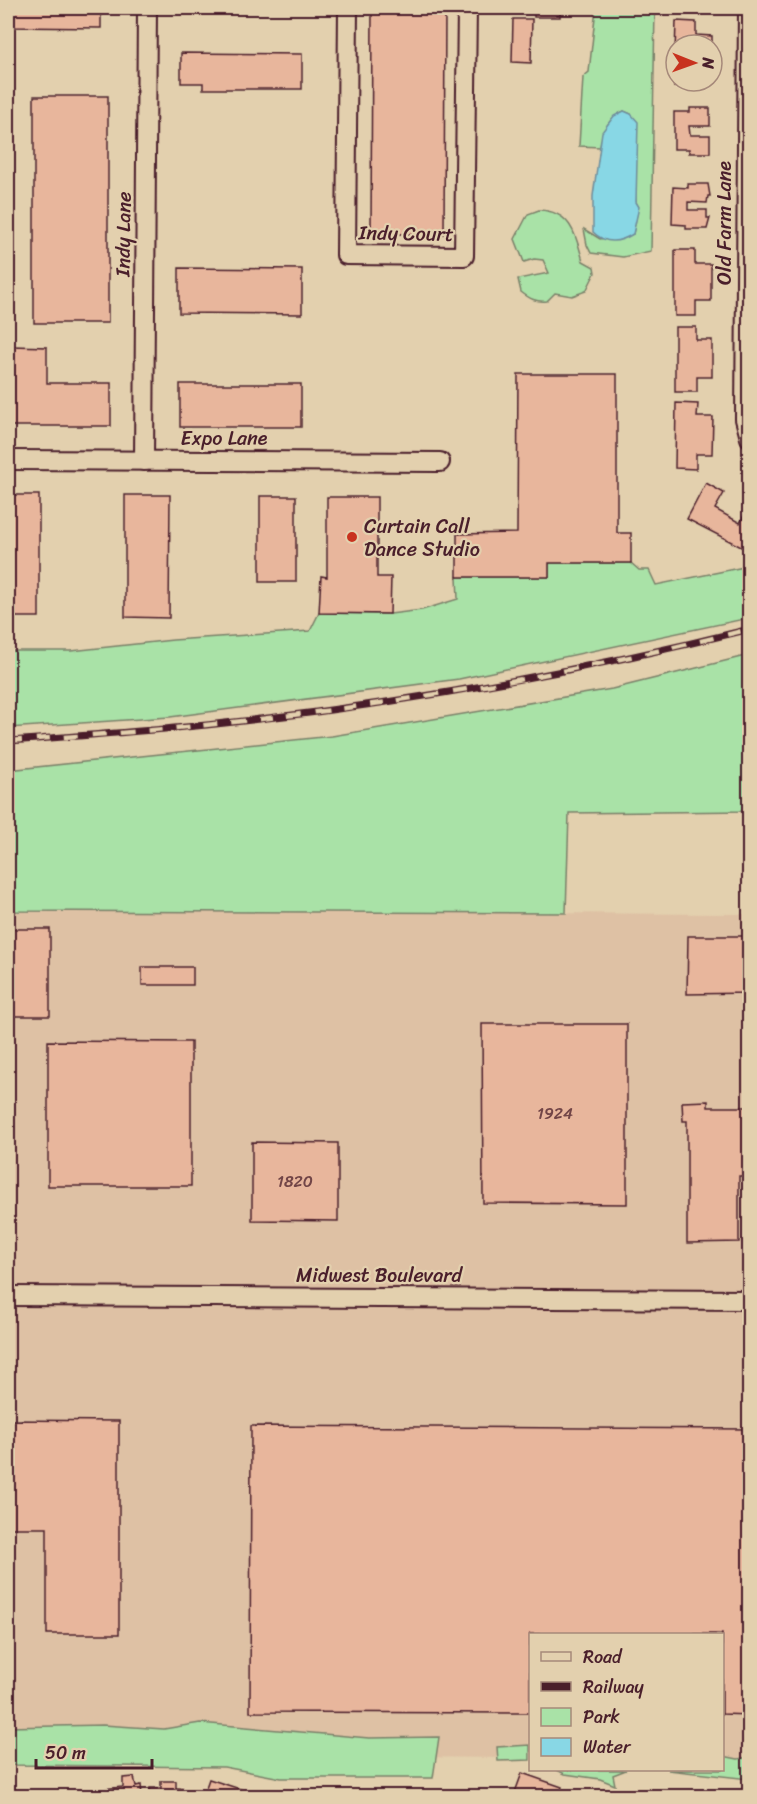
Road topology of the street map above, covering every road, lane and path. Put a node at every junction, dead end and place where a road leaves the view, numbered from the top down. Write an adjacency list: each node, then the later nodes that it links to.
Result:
1 (147, 8): 9 (street, Indy Lane)
2 (348, 8): 3 (street, Indy Court)
3 (467, 8)
4 (748, 8): 5 (street, Old Farm Lane)
5 (748, 123): 6 (street, Old Farm Lane)
6 (748, 343): 7 (street, Old Farm Lane)
7 (750, 438)
8 (8, 460): 9 (street, Expo Lane)
9 (144, 461): 10 (street, Expo Lane)
10 (440, 462)
11 (8, 1296): 12 (street, Midwest Boulevard)
12 (750, 1300)

